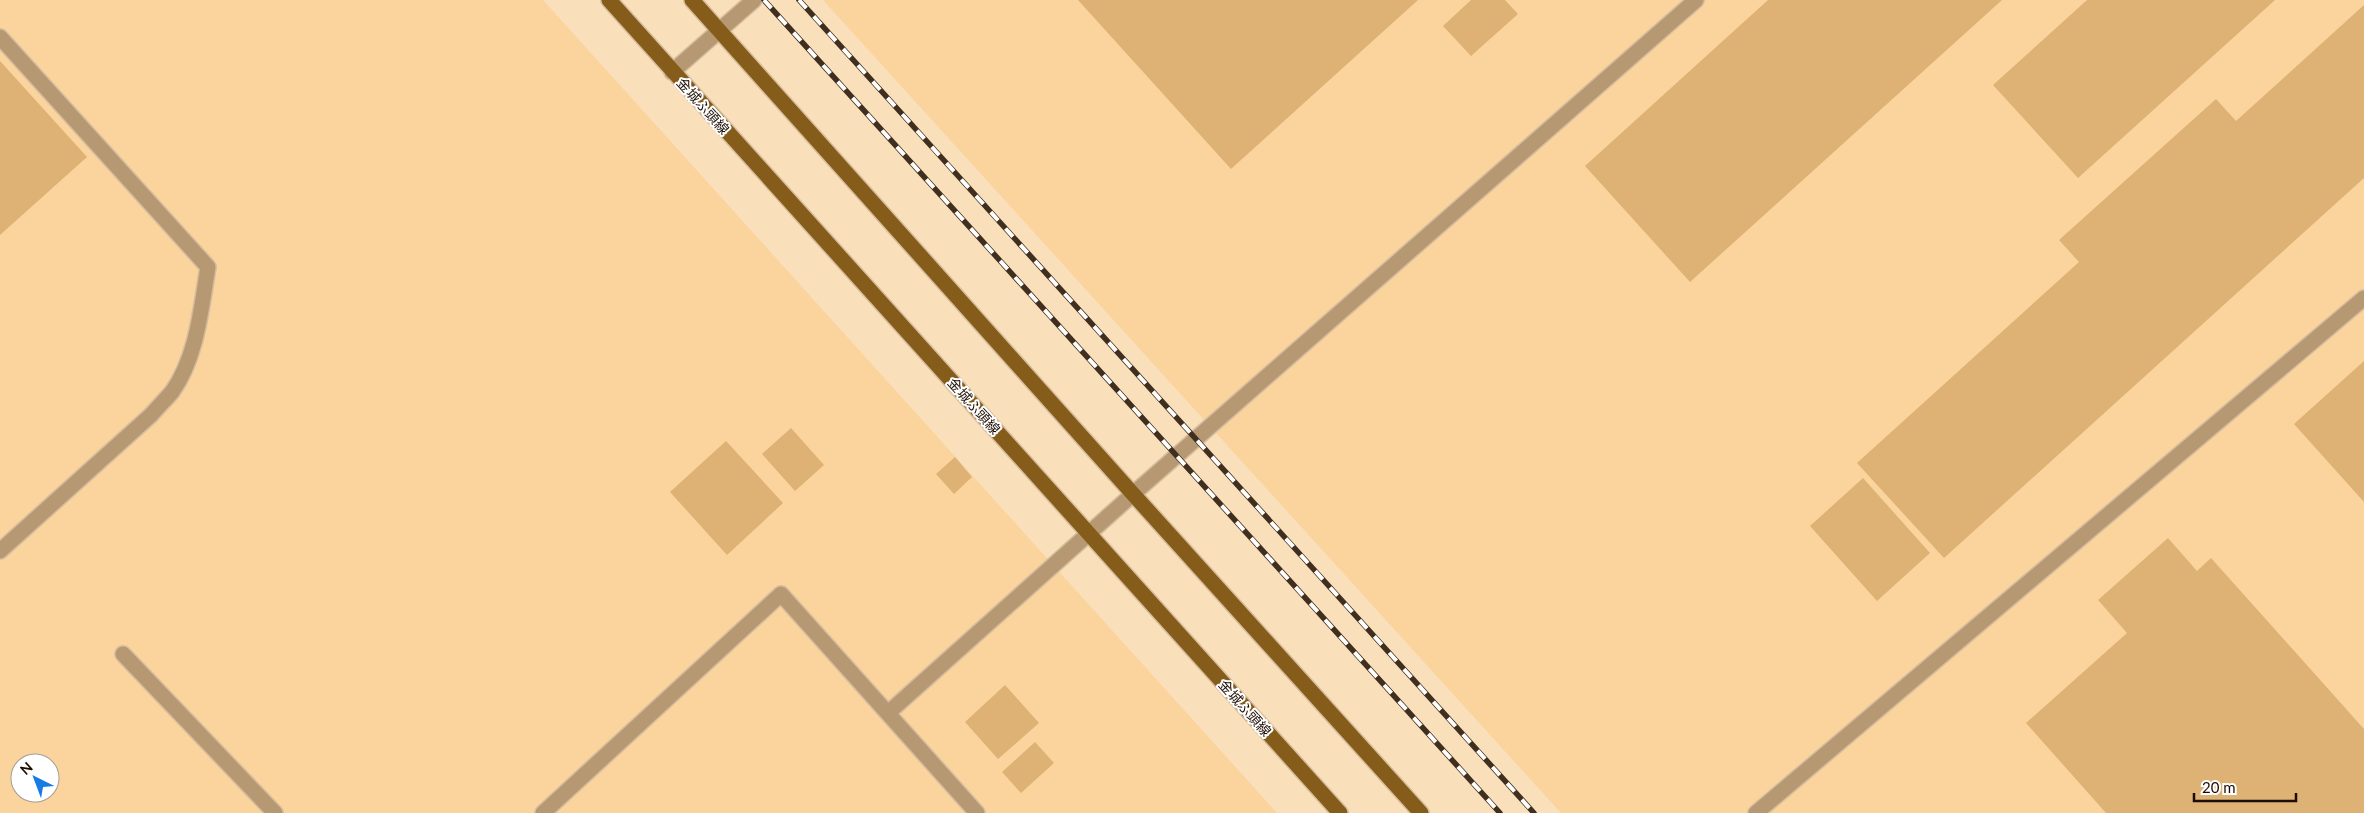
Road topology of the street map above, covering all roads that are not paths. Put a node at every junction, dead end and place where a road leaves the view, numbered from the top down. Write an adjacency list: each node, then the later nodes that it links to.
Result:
1 (608, 0): 7 (main road, 金城ふ頭線)
2 (692, 0): 5 (main road)
3 (754, 0): 5 (lane)
4 (1696, 0): 9 (lane)
5 (720, 31): 7 (lane); 9 (main road)
6 (0, 37): 11 (lane)
7 (672, 72): 10 (main road, 金城ふ頭線)
8 (2364, 298): 19 (lane)
9 (1133, 494): 10 (lane); 18 (main road)
10 (1089, 534): 13 (lane); 17 (main road, 金城ふ頭線)
11 (0, 551)
12 (123, 654): 14 (lane)
13 (888, 714): 15 (lane); 16 (lane)
14 (275, 813)
15 (544, 813)
16 (977, 813)
17 (1340, 813)
18 (1421, 813)
19 (1756, 813)

